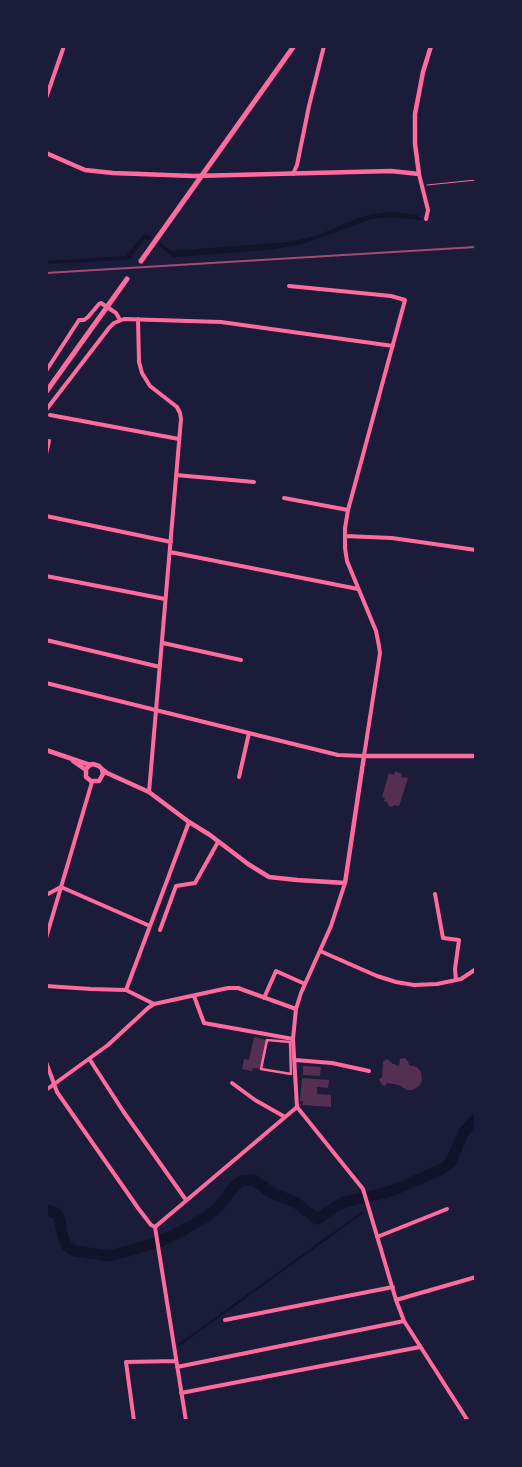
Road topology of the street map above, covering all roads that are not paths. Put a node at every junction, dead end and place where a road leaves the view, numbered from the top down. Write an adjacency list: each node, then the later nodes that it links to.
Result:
1 (64, 46): 5 (street)
2 (294, 46): 10 (main road)
3 (324, 46): 7 (street)
4 (431, 46): 8 (street)
5 (46, 98)
6 (46, 153): 7 (street)
7 (293, 174): 8 (street)
8 (419, 174): 9 (street)
9 (426, 219)
10 (141, 261)
11 (127, 279): 17 (main road)
12 (289, 286): 15 (street)
13 (138, 319): 14 (street); 15 (street); 20 (street)
14 (120, 320): 16 (street); 18 (street)
15 (392, 346): 26 (street)
16 (46, 370)
17 (46, 392)
18 (46, 410)
19 (50, 415): 20 (street)
20 (179, 438): 23 (street)
21 (49, 441): 22 (street)
22 (46, 454)
23 (176, 475): 24 (street); 29 (street)
24 (254, 482)
25 (284, 498): 26 (street)
26 (348, 510): 28 (street)
27 (46, 516): 29 (street)
28 (345, 536): 30 (street); 33 (street)
29 (171, 542): 31 (street)
30 (476, 550)
31 (170, 552): 33 (street); 34 (street)
32 (46, 576): 34 (street)
33 (358, 590): 43 (street)
34 (166, 599): 36 (street)
35 (46, 640): 38 (street)
36 (163, 643): 37 (street); 38 (street)
37 (241, 660)
38 (160, 667): 40 (street)
39 (46, 683): 40 (street)
40 (157, 709): 41 (street); 53 (street)
41 (250, 733): 43 (street); 49 (street)
42 (46, 750): 45 (street)
43 (364, 756): 44 (street); 56 (street)
44 (476, 756)
45 (70, 758): 46 (street); 48 (street)
46 (90, 765): 47 (street); 48 (street)
47 (102, 769): 50 (street); 51 (street)
48 (86, 770): 52 (street)
49 (239, 777)
50 (120, 778): 51 (street); 53 (street)
51 (100, 780): 52 (street)
52 (91, 783): 57 (street)
53 (149, 792): 54 (street)
54 (189, 822): 55 (street); 60 (street)
55 (218, 842): 56 (street); 61 (street)
56 (345, 883): 63 (street)
57 (61, 887): 59 (street); 60 (street); 62 (street)
58 (435, 894): 65 (street)
59 (46, 895)
60 (150, 926): 68 (street)
61 (160, 930)
62 (46, 938)
63 (320, 951): 65 (street); 66 (street)
64 (476, 970): 65 (street)
65 (456, 980)
66 (305, 984): 70 (street); 72 (street)
67 (46, 986): 68 (street)
68 (126, 990): 71 (street)
69 (194, 996): 70 (street); 71 (street); 73 (street)
70 (264, 998): 72 (street)
71 (154, 1004): 74 (street)
72 (296, 1009): 73 (street)
73 (292, 1040): 73 (street); 75 (street)
74 (90, 1060): 79 (street); 83 (street)
75 (295, 1060): 77 (street); 81 (street)
76 (46, 1062): 79 (street)
77 (369, 1071)
78 (232, 1083): 82 (street)
79 (54, 1084): 80 (street); 85 (street)
80 (46, 1090)
81 (297, 1107): 82 (street); 86 (street)
82 (285, 1117): 83 (street)
83 (186, 1200): 85 (street)
84 (447, 1209): 86 (street)
85 (154, 1227): 93 (street)
86 (377, 1237): 88 (street)
87 (476, 1277): 89 (street)
88 (393, 1287): 89 (street); 90 (street)
89 (396, 1300): 91 (street)
90 (225, 1320)
91 (404, 1321): 92 (street); 94 (street)
92 (420, 1347): 95 (street); 96 (street)
93 (176, 1361): 94 (street); 97 (street)
94 (177, 1367): 95 (street)
95 (181, 1393): 98 (street)
96 (468, 1420): 99 (street)
97 (134, 1421)
98 (186, 1421)
99 (474, 1421)

